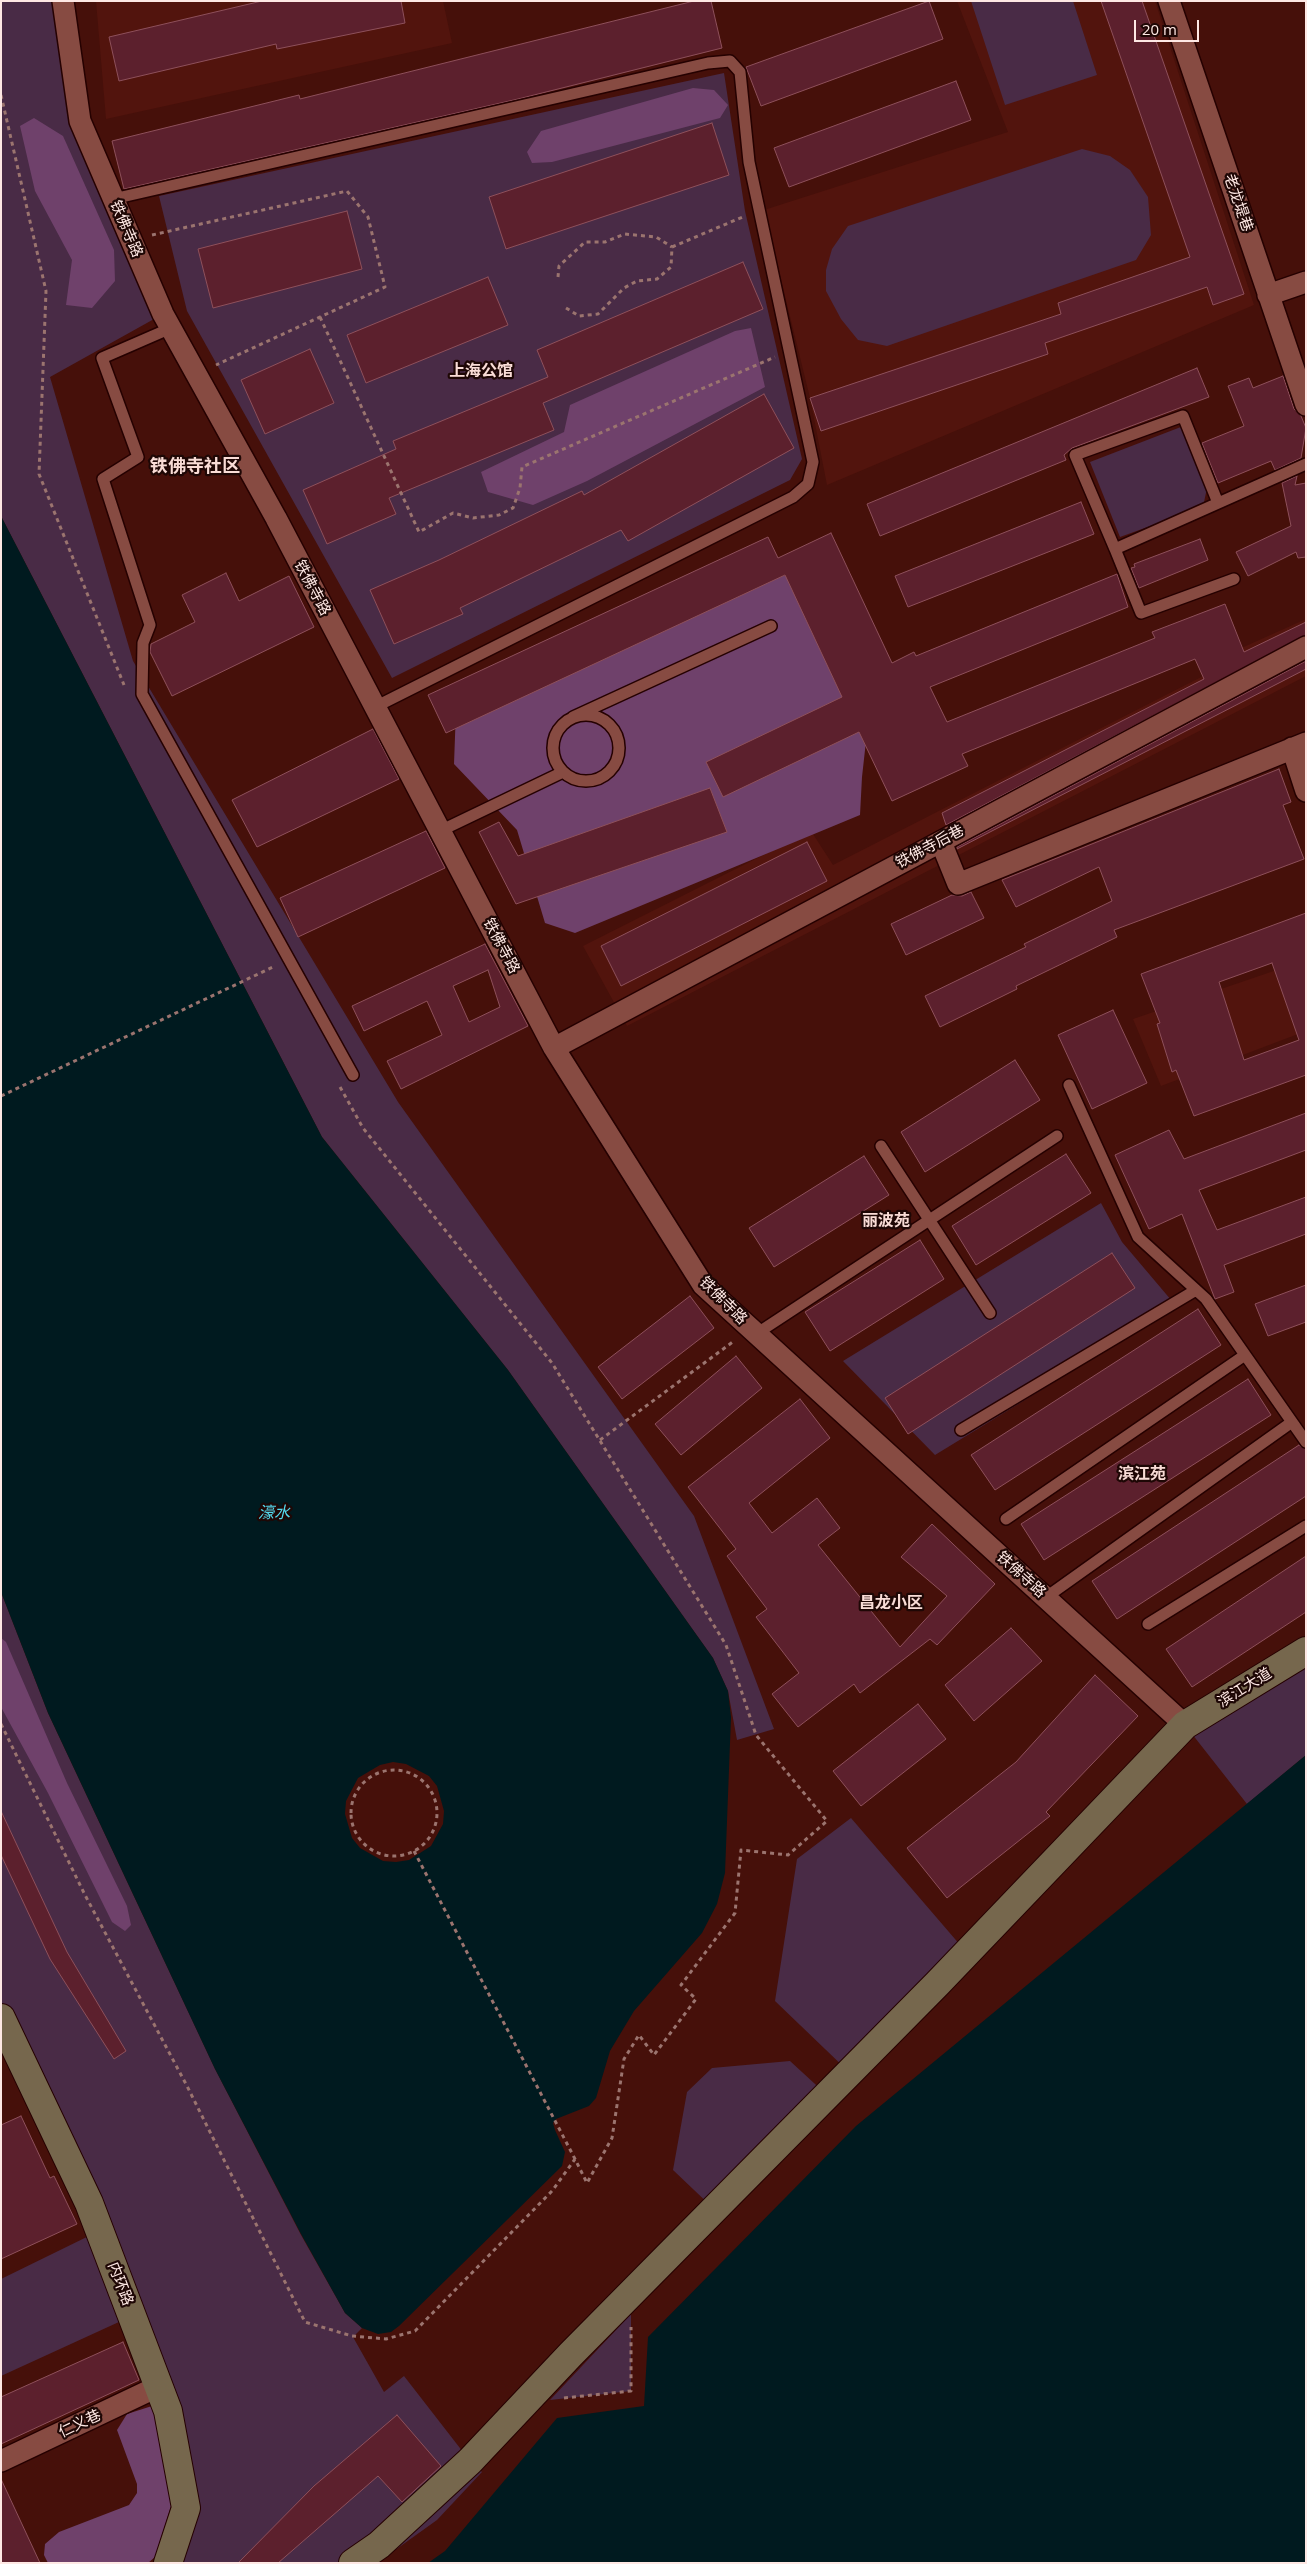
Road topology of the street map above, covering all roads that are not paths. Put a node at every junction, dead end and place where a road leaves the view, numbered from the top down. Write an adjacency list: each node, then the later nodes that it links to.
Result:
1 (63, 1): 3 (street, 铁佛寺路)
2 (1170, 1): 5 (street, 老龙堤巷)
3 (113, 199): 6 (street, 铁佛寺路); 15 (lane)
4 (1306, 282): 5 (street)
5 (1268, 295): 7 (street, 老龙堤巷)
6 (171, 328): 15 (street, 铁佛寺路); 23 (lane)
7 (1299, 361): 8 (street, 老龙堤巷)
8 (1306, 405)
9 (1306, 464): 10 (lane)
10 (1218, 503): 11 (lane); 11 (lane)
11 (1115, 549): 12 (lane)
12 (1234, 578)
13 (771, 626): 16 (lane)
14 (1306, 647): 21 (street, 铁佛寺后巷)
15 (375, 707): 20 (street, 铁佛寺路)
16 (573, 717): 18 (lane); 18 (lane)
17 (1299, 746): 19 (street); 21 (street)
18 (563, 772): 20 (lane)
19 (1306, 791)
20 (440, 831): 22 (street, 铁佛寺路)
21 (941, 842): 22 (street, 铁佛寺后巷)
22 (554, 1048): 30 (street, 铁佛寺路)
23 (353, 1075)
24 (1069, 1085): 28 (lane)
25 (1057, 1136): 27 (lane)
26 (881, 1146): 27 (lane)
27 (928, 1221): 29 (lane); 30 (lane)
28 (1196, 1290): 31 (lane); 33 (lane)
29 (990, 1313)
30 (753, 1331): 37 (street, 铁佛寺路)
31 (1245, 1355): 32 (lane); 35 (lane)
32 (1292, 1422): 34 (lane); 37 (lane)
33 (961, 1430)
34 (1306, 1442)
35 (1006, 1519)
36 (1306, 1526): 38 (lane)
37 (1045, 1598): 40 (street, 铁佛寺路)
38 (1148, 1624)
39 (1306, 1651): 40 (street, 滨江大道)
40 (1185, 1725): 46 (street, 滨江大道)
41 (1, 2018): 42 (street, 内环路)
42 (9, 2055): 43 (street, 内环路)
43 (159, 2386): 44 (street, 仁义巷); 45 (street, 内环路)
44 (1, 2461)
45 (168, 2563)
46 (353, 2563)

